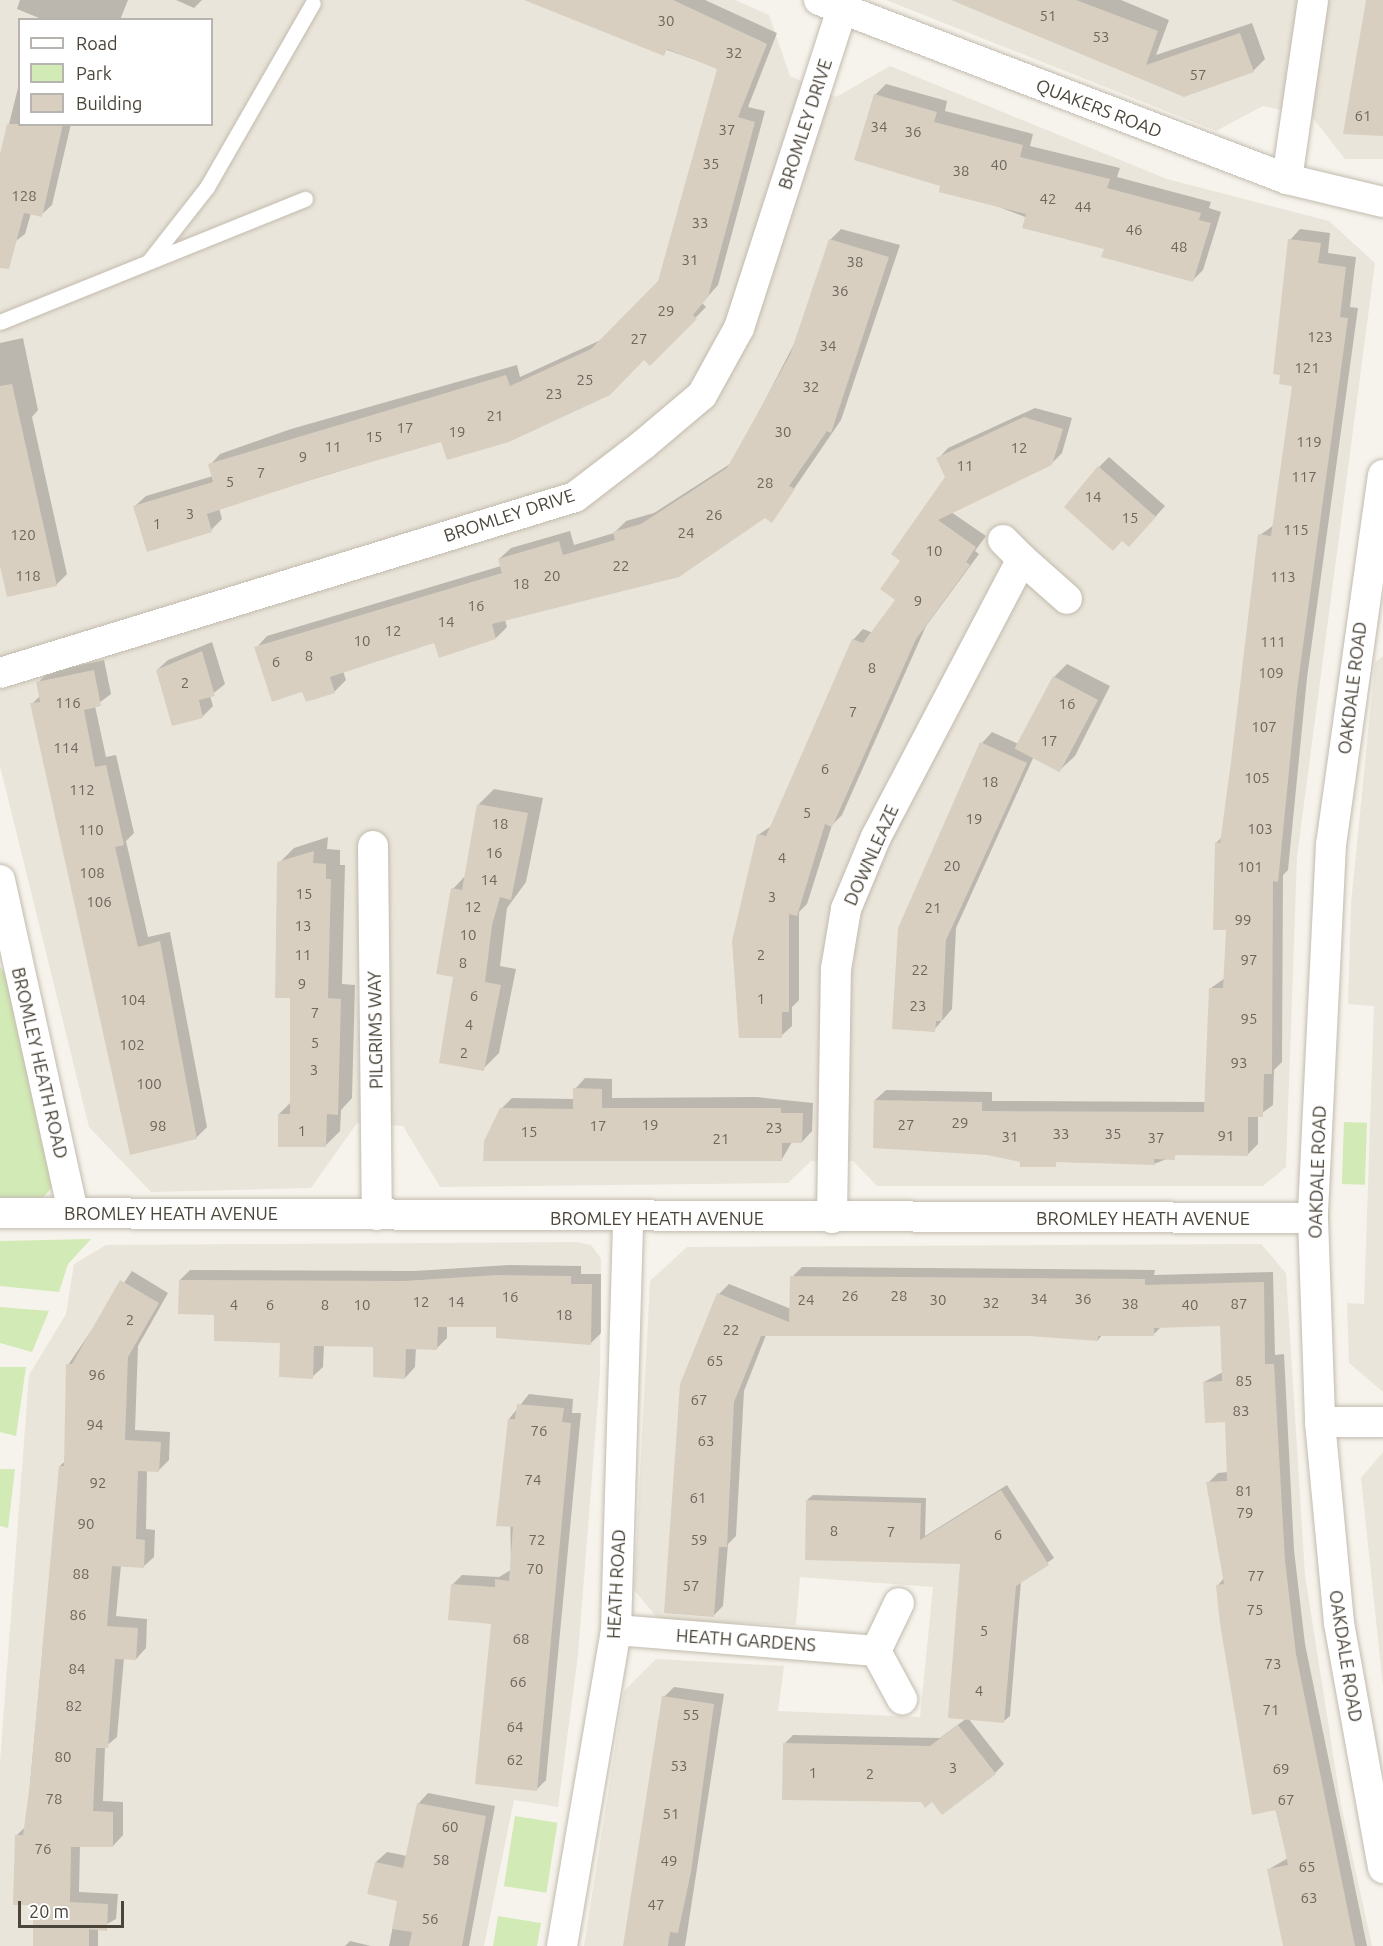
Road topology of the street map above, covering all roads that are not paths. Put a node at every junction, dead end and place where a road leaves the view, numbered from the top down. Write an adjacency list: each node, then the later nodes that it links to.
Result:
1 (1313, 0): 4 (street)
2 (313, 3): 7 (lane)
3 (830, 5): 4 (street, QUAKERS ROAD); 12 (street, BROMLEY DRIVE)
4 (1287, 179): 6 (street, QUAKERS ROAD)
5 (306, 199): 7 (lane)
6 (1383, 202)
7 (148, 262): 8 (lane)
8 (0, 322)
9 (1383, 475): 10 (street, OAKDALE ROAD)
10 (1373, 597): 20 (street, OAKDALE ROAD)
11 (1067, 599): 19 (street, DOWNLEAZE)
12 (0, 673)
13 (372, 846): 18 (street, PILGRIMS WAY)
14 (0, 880): 15 (street, BROMLEY HEATH ROAD)
15 (5, 927): 16 (street, BROMLEY HEATH ROAD)
16 (74, 1212): 17 (street, BROMLEY HEATH AVENUE); 18 (street, BROMLEY HEATH AVENUE)
17 (0, 1213)
18 (377, 1215): 21 (street, BROMLEY HEATH AVENUE)
19 (832, 1218): 20 (street, BROMLEY HEATH AVENUE); 21 (street, BROMLEY HEATH AVENUE)
20 (1313, 1218): 22 (street, OAKDALE ROAD)
21 (628, 1219): 25 (street, HEATH ROAD)
22 (1320, 1422): 23 (street); 28 (street, OAKDALE ROAD)
23 (1383, 1422)
24 (899, 1603): 26 (street)
25 (616, 1630): 26 (street, HEATH GARDENS); 29 (street, HEATH ROAD)
26 (876, 1651): 27 (street)
27 (902, 1699)
28 (1383, 1868)
29 (562, 1946)

